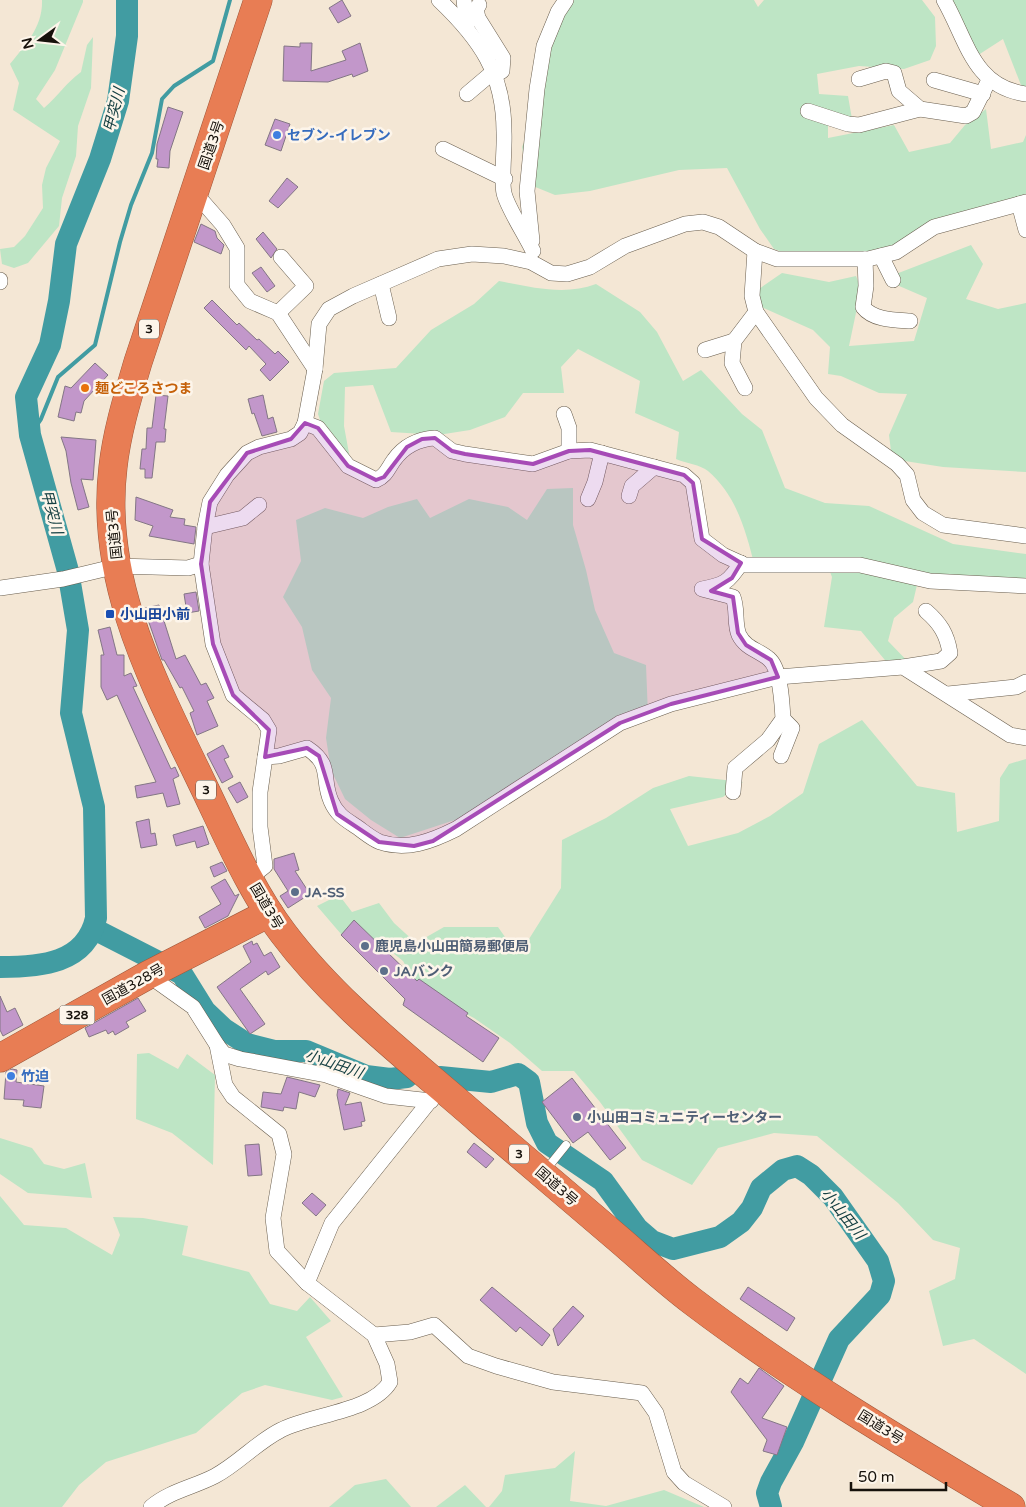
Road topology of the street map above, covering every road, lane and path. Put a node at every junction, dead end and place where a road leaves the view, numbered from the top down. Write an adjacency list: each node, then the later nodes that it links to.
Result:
1 (258, 0): 18 (highway, 国道3号 / 3)
2 (440, 0): 7 (street)
3 (464, 0): 7 (street)
4 (566, 0): 24 (street)
5 (944, 0): 11 (street)
6 (479, 5): 8 (street)
7 (467, 27): 8 (street)
8 (494, 74): 12 (street); 17 (street)
9 (859, 79): 14 (street)
10 (934, 80): 11 (street)
11 (986, 87): 13 (street); 14 (street)
12 (467, 94)
13 (1026, 94)
14 (920, 109): 15 (street)
15 (808, 111)
16 (443, 149): 17 (street)
17 (505, 179): 24 (street)
18 (195, 192): 30 (street); 50 (highway, 国道3号 / 3)
19 (1023, 203): 20 (street); 22 (street)
20 (1026, 230)
21 (755, 251): 24 (street); 25 (street); 29 (street)
22 (881, 256): 25 (street); 26 (street)
23 (281, 257): 30 (street)
24 (532, 257): 27 (street)
25 (864, 259): 31 (street)
26 (892, 280)
27 (380, 284): 28 (street); 34 (street)
28 (382, 312)
29 (756, 312): 32 (street); 47 (street)
30 (278, 313): 34 (street)
31 (910, 320)
32 (734, 340): 33 (street); 35 (street)
33 (705, 350)
34 (315, 369): 37 (street)
35 (745, 388)
36 (564, 414): 38 (street)
37 (306, 423): 38 (street); 46 (street)
38 (569, 450): 39 (street)
39 (602, 453): 40 (street); 42 (street)
40 (654, 467): 41 (street); 48 (street)
41 (629, 496)
42 (588, 499)
43 (259, 505): 44 (street)
44 (231, 522): 45 (street); 46 (street)
45 (249, 525)
46 (205, 526): 49 (street)
47 (1026, 536)
48 (740, 563): 51 (street); 55 (street)
49 (201, 564): 50 (street); 61 (street)
50 (105, 569): 52 (street); 63 (highway, 国道3号 / 3)
51 (1026, 586)
52 (0, 588)
53 (926, 611): 54 (street)
54 (903, 667): 55 (street); 57 (street)
55 (778, 677): 58 (street); 61 (street)
56 (1026, 682): 57 (street)
57 (948, 694): 59 (street)
58 (784, 719): 60 (street); 62 (street)
59 (1026, 738)
60 (781, 756)
61 (265, 757): 63 (street)
62 (733, 792)
63 (250, 878): 64 (highway, 国道3号 / 3)
64 (269, 913): 65 (highway, 国道328号 / 328); 68 (highway, 国道3号 / 3)
65 (160, 969): 66 (street); 67 (highway, 国道328号 / 328)
66 (217, 1045): 68 (street); 71 (street)
67 (0, 1058)
68 (436, 1094): 70 (highway, 国道3号 / 3); 71 (street)
69 (566, 1145): 70 (lane)
70 (542, 1174): 75 (highway, 国道3号 / 3)
71 (306, 1283): 72 (street)
72 (374, 1335): 73 (street); 74 (street)
73 (151, 1507)
74 (724, 1507)
75 (1011, 1507)

